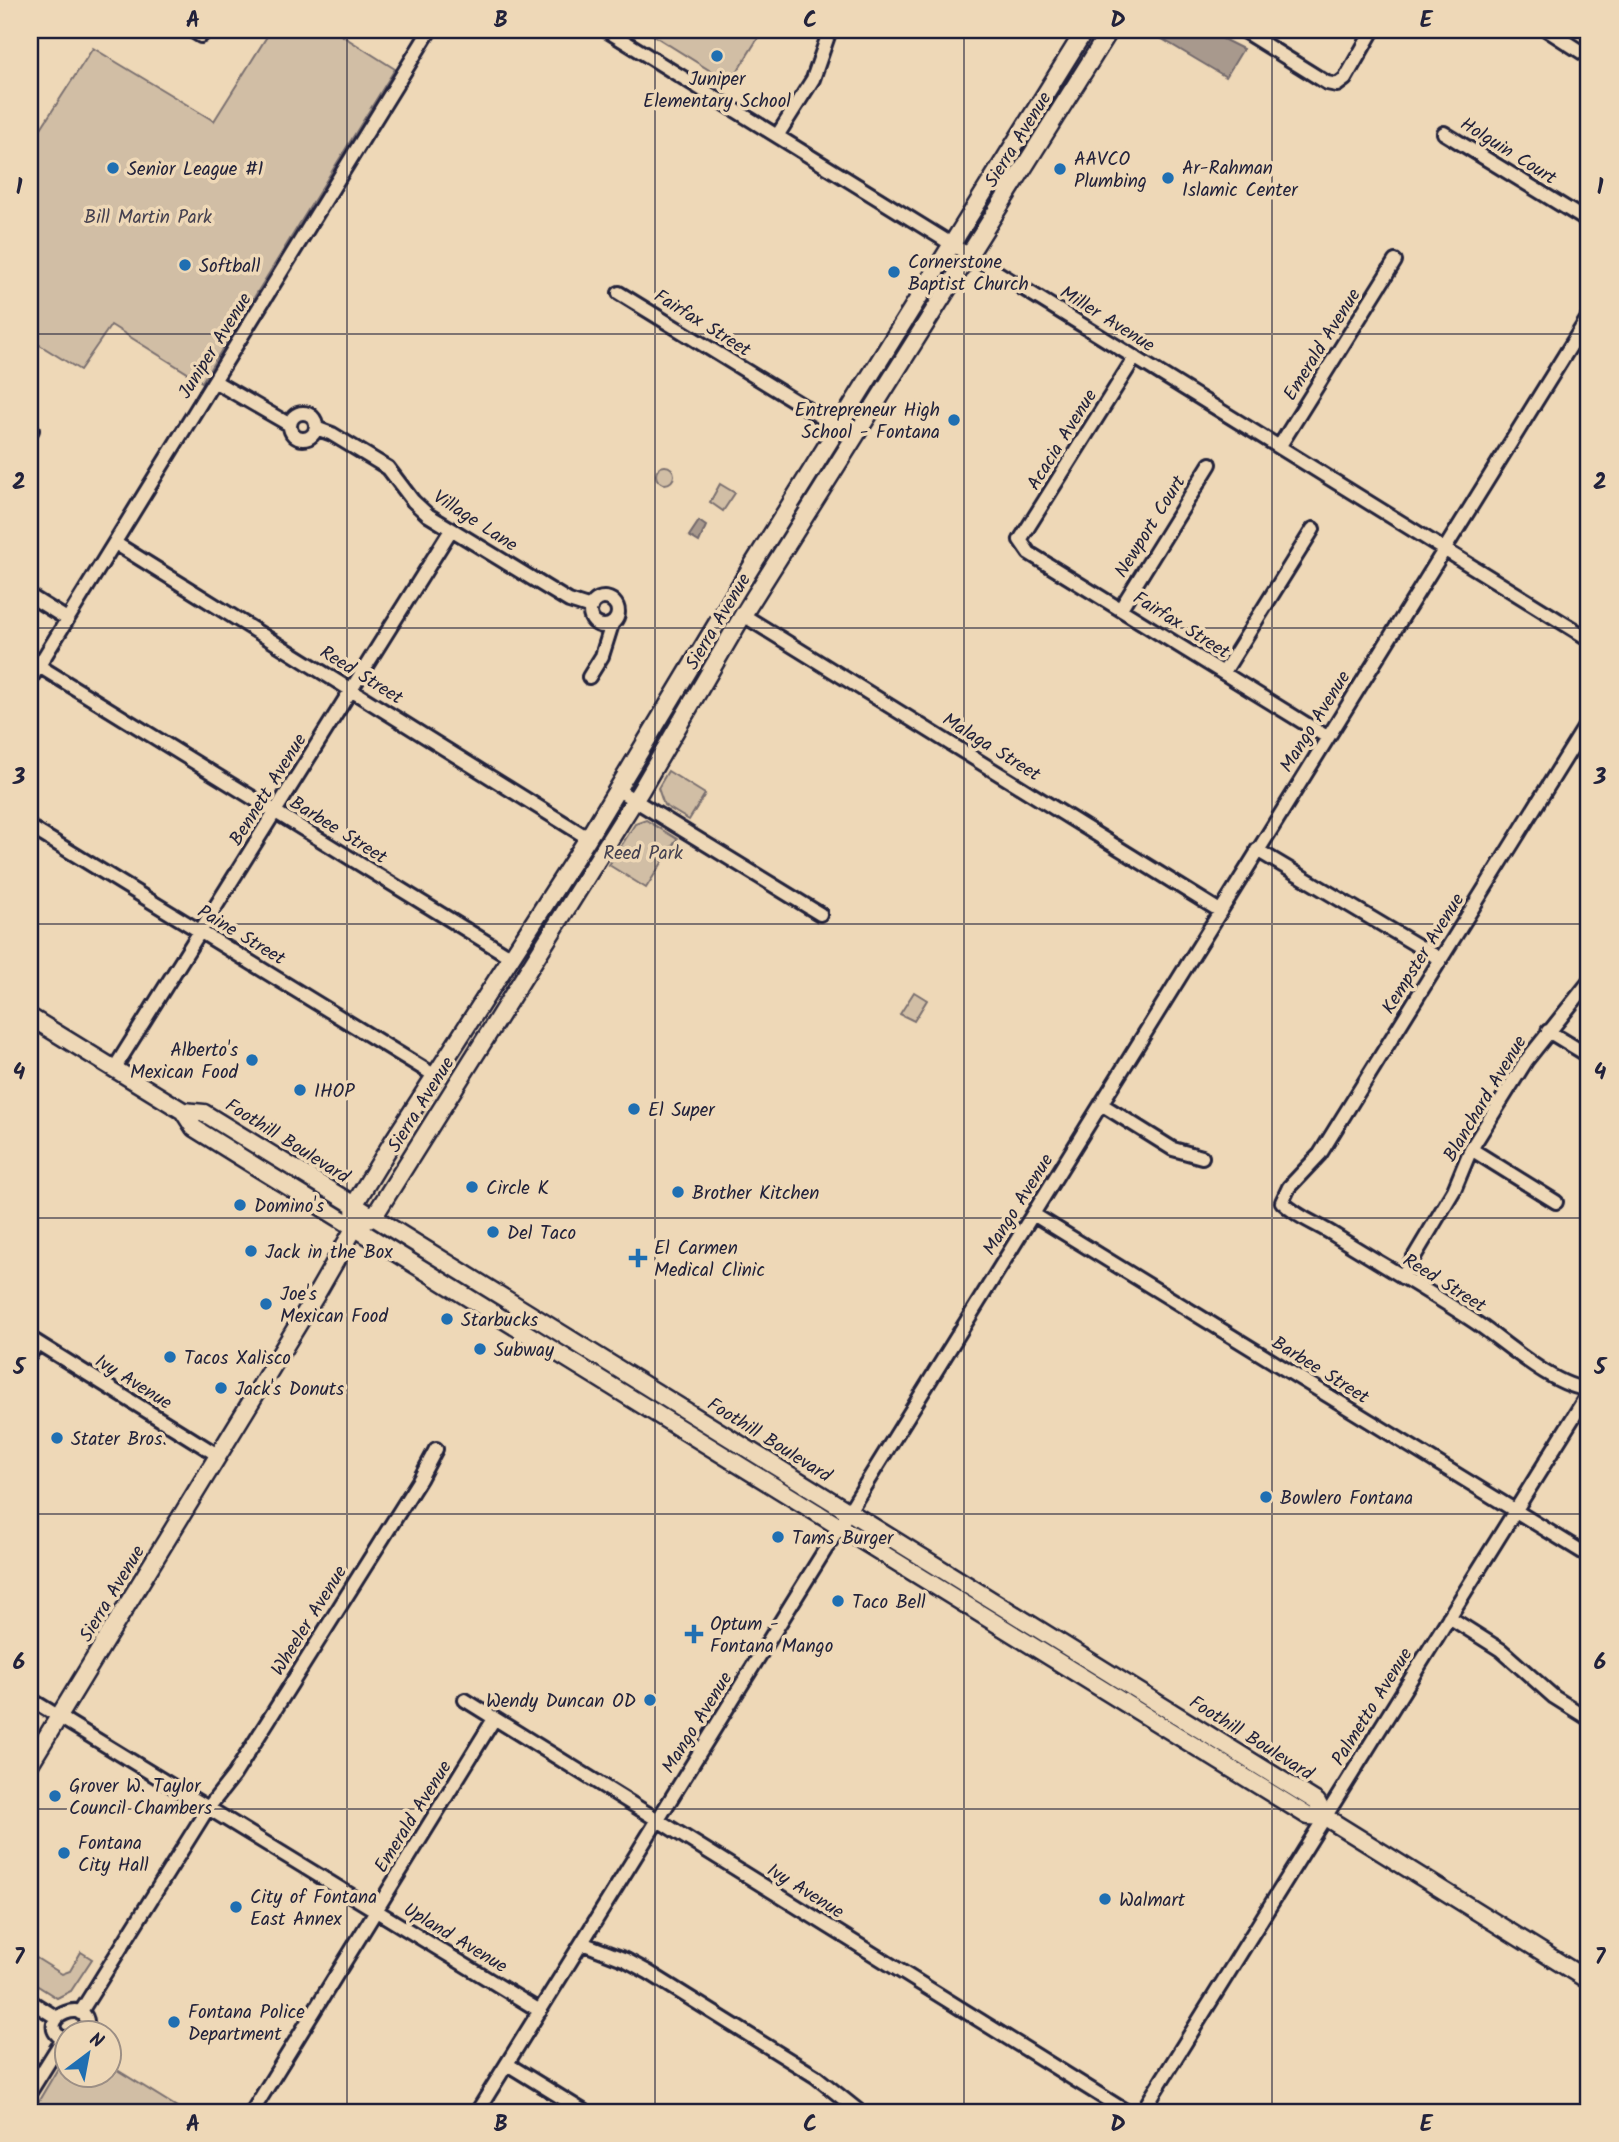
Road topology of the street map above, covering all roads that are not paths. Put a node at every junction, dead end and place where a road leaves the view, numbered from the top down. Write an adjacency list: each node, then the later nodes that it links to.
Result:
1 (430, 30): 19 (street, Juniper Avenue)
2 (606, 30): 11 (street, Miller Avenue)
3 (830, 30): 11 (street)
4 (1085, 30): 13 (main road, Sierra Avenue)
5 (1110, 30): 14 (main road, Sierra Avenue)
6 (1242, 30): 7 (street)
7 (1373, 30)
8 (1547, 30): 9 (street)
9 (1589, 57)
10 (1444, 133): 12 (street, Holguin Court)
11 (777, 136): 13 (street, Miller Avenue)
12 (1589, 222)
13 (953, 244): 14 (street, Miller Avenue); 20 (main road, Sierra Avenue)
14 (970, 255): 18 (street, Miller Avenue); 31 (main road, Sierra Avenue)
15 (1395, 261): 21 (street, Emerald Avenue)
16 (619, 293): 20 (street, Fairfax Street)
17 (1589, 316): 27 (street, Mango Avenue)
18 (1135, 357): 21 (street, Miller Avenue); 25 (street, Acacia Avenue)
19 (214, 381): 24 (street, Village Lane); 26 (street, Juniper Avenue)
20 (839, 428): 42 (main road, Sierra Avenue)
21 (1279, 447): 27 (street, Miller Avenue)
22 (1210, 464): 30 (street, Newport Court)
23 (1313, 528): 36 (street)
24 (452, 530): 29 (street, Village Lane); 39 (street, Bennett Avenue)
25 (1020, 540): 30 (street, Fairfax Street)
26 (115, 543): 32 (street, Juniper Avenue); 39 (street, Reed Street)
27 (1443, 548): 34 (street, Miller Avenue); 41 (street, Mango Avenue)
28 (30, 596): 32 (street)
29 (591, 608): 33 (street); 33 (street)
30 (1121, 608): 36 (street, Fairfax Street)
31 (743, 615): 43 (main road, Sierra Avenue); 48 (street, Malaga Street)
32 (67, 620): 35 (street, Juniper Avenue)
33 (612, 624): 37 (street)
34 (1589, 639)
35 (39, 666): 38 (street, Juniper Avenue); 44 (street, Barbee Street)
36 (1224, 672): 41 (street, Fairfax Street)
37 (589, 677)
38 (30, 680)
39 (352, 690): 44 (street, Bennett Avenue); 46 (street, Reed Street)
40 (1589, 720): 52 (street, Kempster Avenue)
41 (1327, 737): 47 (street, Mango Avenue)
42 (618, 790): 43 (street); 46 (main road, Sierra Avenue)
43 (634, 800): 49 (street); 67 (main road, Sierra Avenue)
44 (275, 812): 50 (street, Bennett Avenue); 51 (street, Barbee Street)
45 (30, 827): 50 (street, Paine Street)
46 (589, 838): 51 (main road, Sierra Avenue)
47 (1257, 850): 48 (street, Mango Avenue); 52 (street)
48 (1220, 911): 59 (street, Mango Avenue)
49 (820, 914)
50 (201, 932): 57 (street, Bennett Avenue); 58 (street, Paine Street)
51 (512, 958): 58 (main road, Sierra Avenue)
52 (1440, 959): 63 (street, Kempster Avenue)
53 (1589, 982): 55 (street, Blanchard Avenue)
54 (30, 1017): 57 (main road, Foothill Boulevard)
55 (1548, 1031): 56 (street); 61 (street, Blanchard Avenue)
56 (1589, 1056)
57 (114, 1069): 60 (main road, Foothill Boulevard)
58 (434, 1075): 65 (main road, Sierra Avenue)
59 (1101, 1104): 62 (street); 66 (street, Mango Avenue)
60 (183, 1111): 65 (main road, Foothill Boulevard); 68 (main road, Foothill Boulevard)
61 (1471, 1149): 64 (street); 69 (street, Blanchard Avenue)
62 (1202, 1157)
63 (1282, 1202): 69 (street, Reed Street)
64 (1556, 1202)
65 (354, 1205): 67 (main road, Foothill Boulevard); 68 (main road)
66 (1033, 1214): 75 (street, Barbee Street); 76 (street, Mango Avenue)
67 (373, 1218): 68 (main road); 76 (main road, Foothill Boulevard)
68 (355, 1227): 74 (main road, Sierra Avenue); 76 (main road, Foothill Boulevard)
69 (1402, 1277): 72 (street, Reed Street)
70 (34, 1341): 71 (street); 74 (street, Ivy Avenue)
71 (30, 1355)
72 (1589, 1391): 75 (street, Palmetto Avenue)
73 (436, 1449): 86 (street, Wheeler Avenue)
74 (219, 1456): 82 (main road, Sierra Avenue)
75 (1515, 1510): 77 (street, Barbee Street); 78 (street, Palmetto Avenue)
76 (844, 1519): 79 (main road, Foothill Boulevard); 79 (main road, Foothill Boulevard); 88 (street, Mango Avenue)
77 (1589, 1556)
78 (1449, 1617): 84 (street); 87 (street, Palmetto Avenue)
79 (1060, 1653): 87 (main road, Foothill Boulevard)
80 (30, 1699): 82 (street, Upland Avenue)
81 (465, 1700): 83 (street, Ivy Avenue)
82 (60, 1718): 85 (main road, Sierra Avenue); 86 (street, Upland Avenue)
83 (494, 1719): 88 (street, Ivy Avenue); 89 (street, Emerald Avenue)
84 (1589, 1719)
85 (30, 1764)
86 (208, 1808): 89 (street, Upland Avenue); 94 (street, Wheeler Avenue)
87 (1325, 1817): 91 (main road, Foothill Boulevard); 105 (street, Palmetto Avenue)
88 (658, 1820): 90 (street, Mango Avenue); 104 (street, Ivy Avenue)
89 (375, 1912): 93 (street, Upland Avenue); 100 (street, Emerald Avenue)
90 (582, 1942): 93 (street, Mango Avenue); 103 (street)
91 (1589, 1981)
92 (30, 2001): 95 (street)
93 (540, 2011): 98 (street, Mango Avenue)
94 (80, 2013): 95 (street); 96 (street)
95 (57, 2018)
96 (85, 2020)
97 (52, 2059): 99 (street)
98 (507, 2064): 101 (street, Mango Avenue); 102 (street)
99 (30, 2092)
100 (252, 2112)
101 (477, 2112)
102 (586, 2112)
103 (860, 2112)
104 (1127, 2112)
105 (1142, 2112)

